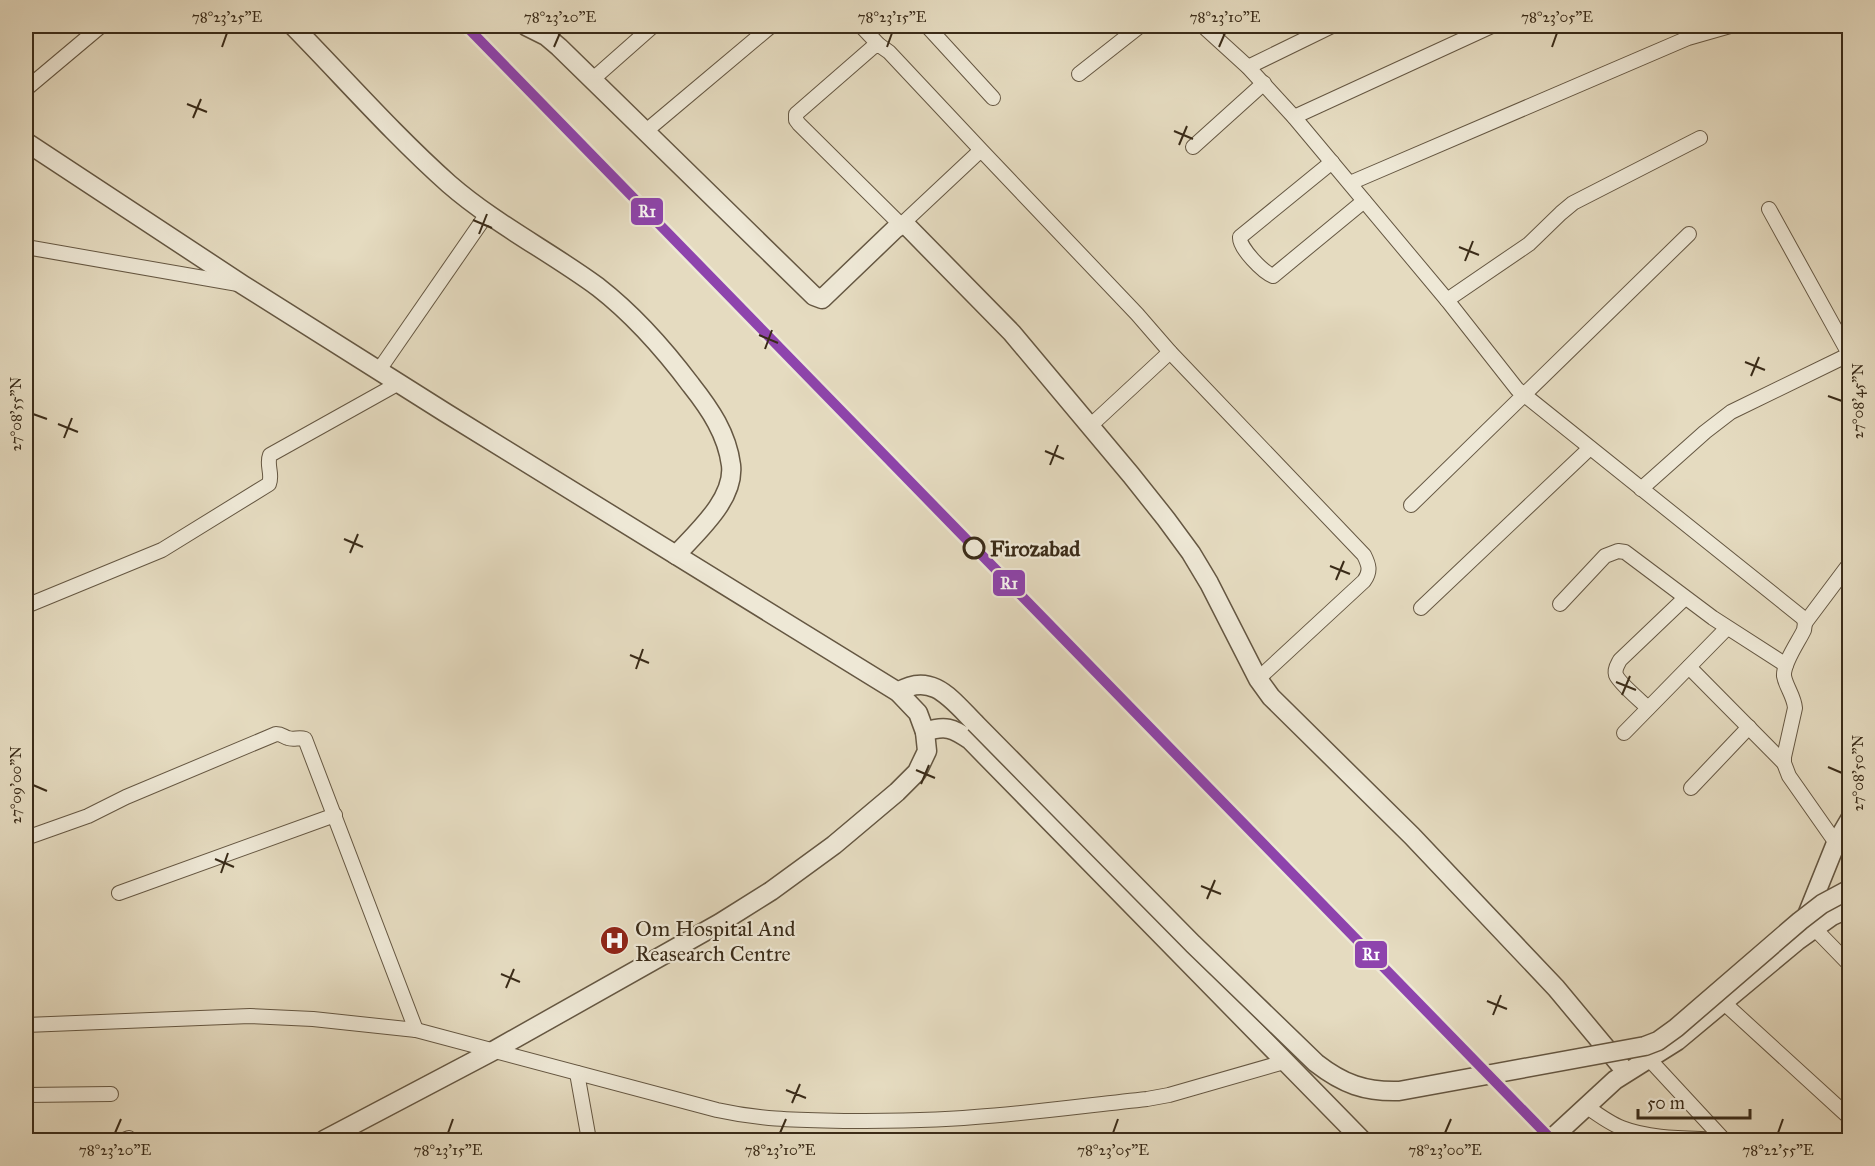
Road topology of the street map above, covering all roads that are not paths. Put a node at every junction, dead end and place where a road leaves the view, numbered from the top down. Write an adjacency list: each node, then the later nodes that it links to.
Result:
1 (102, 26): 18 (street)
2 (293, 26): 30 (street)
3 (526, 26): 16 (street)
4 (653, 26): 16 (street)
5 (771, 26): 21 (street)
6 (861, 26): 13 (street)
7 (927, 26): 19 (street)
8 (1140, 26): 15 (street)
9 (1203, 26): 14 (street)
10 (1332, 26): 14 (street)
11 (1492, 26): 20 (street)
12 (1730, 26): 27 (street)
13 (879, 45): 25 (street); 31 (street)
14 (1248, 67): 17 (street)
15 (1079, 74)
16 (593, 80): 21 (street)
17 (1264, 83): 20 (street); 24 (street)
18 (26, 88)
19 (993, 98)
20 (1294, 117): 26 (street)
21 (646, 131): 31 (street)
22 (1700, 138): 35 (street)
23 (26, 142): 34 (street)
24 (1193, 147)
25 (981, 150): 31 (street); 36 (street)
26 (1332, 162): 27 (street); 28 (street)
27 (1350, 183): 28 (street)
28 (1364, 201): 35 (street)
29 (1769, 209): 37 (street)
30 (487, 214): 38 (street); 45 (street)
31 (901, 225): 41 (street)
32 (1689, 234): 40 (street)
33 (26, 247): 34 (street)
34 (243, 285): 38 (street)
35 (1447, 300): 40 (street)
36 (1170, 352): 41 (street); 55 (street)
37 (1849, 354): 43 (street)
38 (378, 370): 39 (street)
39 (399, 382): 45 (street); 49 (street)
40 (1523, 394): 42 (street); 44 (street)
41 (1089, 427): 55 (street)
42 (1590, 448): 43 (street); 50 (street)
43 (1641, 489): 51 (street)
44 (1411, 505)
45 (676, 555): 56 (street)
46 (1850, 563): 51 (street)
47 (1685, 598): 48 (street); 52 (street); 57 (street)
48 (1560, 604)
49 (26, 606)
50 (1421, 608)
51 (1805, 623): 53 (street)
52 (1727, 628): 53 (street); 54 (street)
53 (1786, 665): 61 (street)
54 (1689, 667): 57 (street); 58 (street)
55 (1258, 679): 79 (street)
56 (898, 692): 59 (street); 67 (street, bridge)
57 (1648, 708): 60 (street)
58 (1749, 727): 61 (street); 62 (street)
59 (925, 732): 76 (street); 78 (street)
60 (1624, 733)
61 (1784, 763): 66 (street)
62 (1691, 788)
63 (335, 815): 65 (street); 68 (street); 75 (street)
64 (1850, 819): 66 (street)
65 (26, 838)
66 (1836, 843): 71 (street)
67 (1850, 889)
68 (119, 893)
69 (1850, 908): 70 (street)
70 (1815, 929): 71 (street); 72 (street)
71 (1797, 941): 73 (street)
72 (1850, 964)
73 (1723, 1002): 77 (street); 84 (street)
74 (26, 1025): 75 (street)
75 (416, 1030): 76 (street)
76 (493, 1051): 80 (street); 85 (street)
77 (1649, 1059): 79 (street); 89 (street)
78 (1284, 1062): 80 (street); 87 (street)
79 (1626, 1072): 83 (street)
80 (577, 1073): 86 (street)
81 (111, 1094): 82 (street)
82 (26, 1095)
83 (1586, 1106): 88 (street); 89 (street)
84 (1850, 1118)
85 (324, 1140)
86 (589, 1140)
87 (1362, 1140)
88 (1550, 1140)
89 (1724, 1140)

